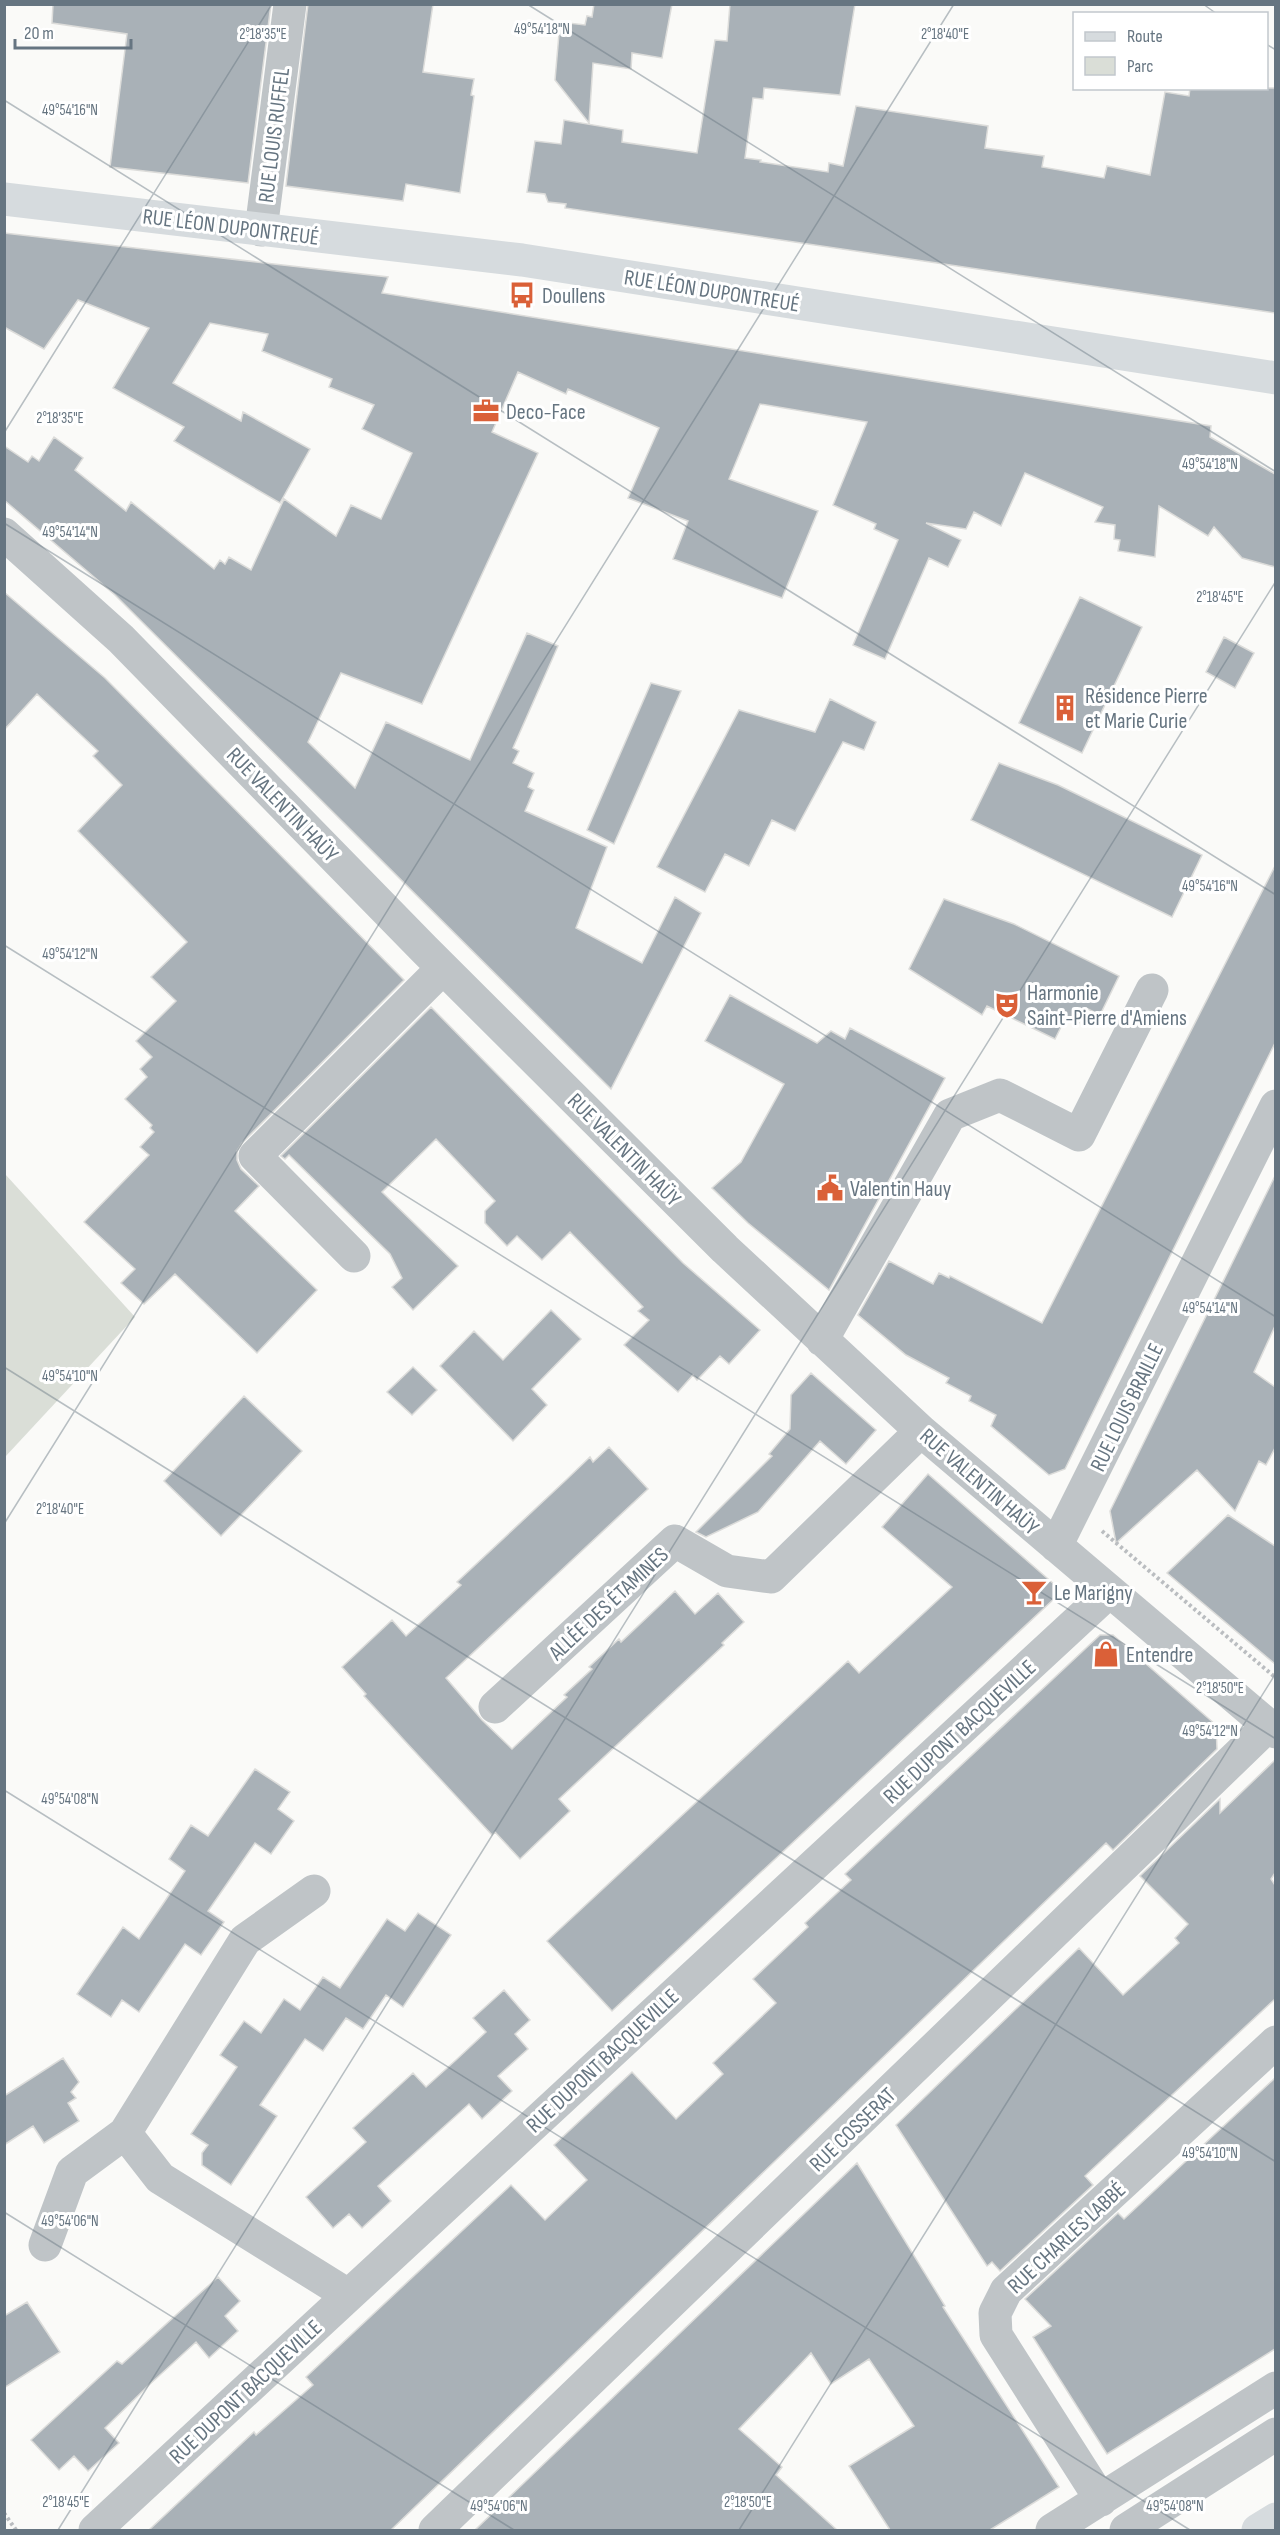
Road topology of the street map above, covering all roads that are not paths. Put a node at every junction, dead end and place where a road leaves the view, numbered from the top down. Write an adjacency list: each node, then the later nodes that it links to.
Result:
1 (290, 4): 3 (street, RUE LOUIS RUFFEL)
2 (4, 199): 3 (main road, RUE LÉON DUPONTREUÉ)
3 (261, 230): 4 (main road, RUE LÉON DUPONTREUÉ)
4 (1275, 378)
5 (4, 534): 6 (street, RUE VALENTIN HAÜY)
6 (443, 968): 9 (street); 10 (street, RUE VALENTIN HAÜY)
7 (1152, 990): 10 (street)
8 (1275, 1106): 12 (street, RUE LOUIS BRAILLE)
9 (354, 1256)
10 (822, 1340): 11 (street, RUE VALENTIN HAÜY)
11 (921, 1431): 12 (street, RUE VALENTIN HAÜY); 14 (street, ALLÉE DES ÉTAMINES)
12 (1056, 1546): 13 (street, RUE VALENTIN HAÜY)
13 (1109, 1592): 15 (street, RUE VALENTIN HAÜY); 20 (street, RUE DUPONT BACQUEVILLE)
14 (495, 1707)
15 (1272, 1729): 26 (street, RUE COSSERAT)
16 (314, 1891): 18 (street)
17 (1275, 2042): 23 (street, RUE CHARLES LABBÉ)
18 (125, 2133): 19 (street); 20 (street)
19 (45, 2245)
20 (348, 2295): 25 (street, RUE DUPONT BACQUEVILLE)
21 (1275, 2388): 23 (street)
22 (1275, 2434): 28 (street)
23 (1101, 2500): 27 (street)
24 (1275, 2519): 29 (main road)
25 (95, 2530)
26 (435, 2530)
27 (1053, 2530)
28 (1126, 2530)
29 (1258, 2530)

